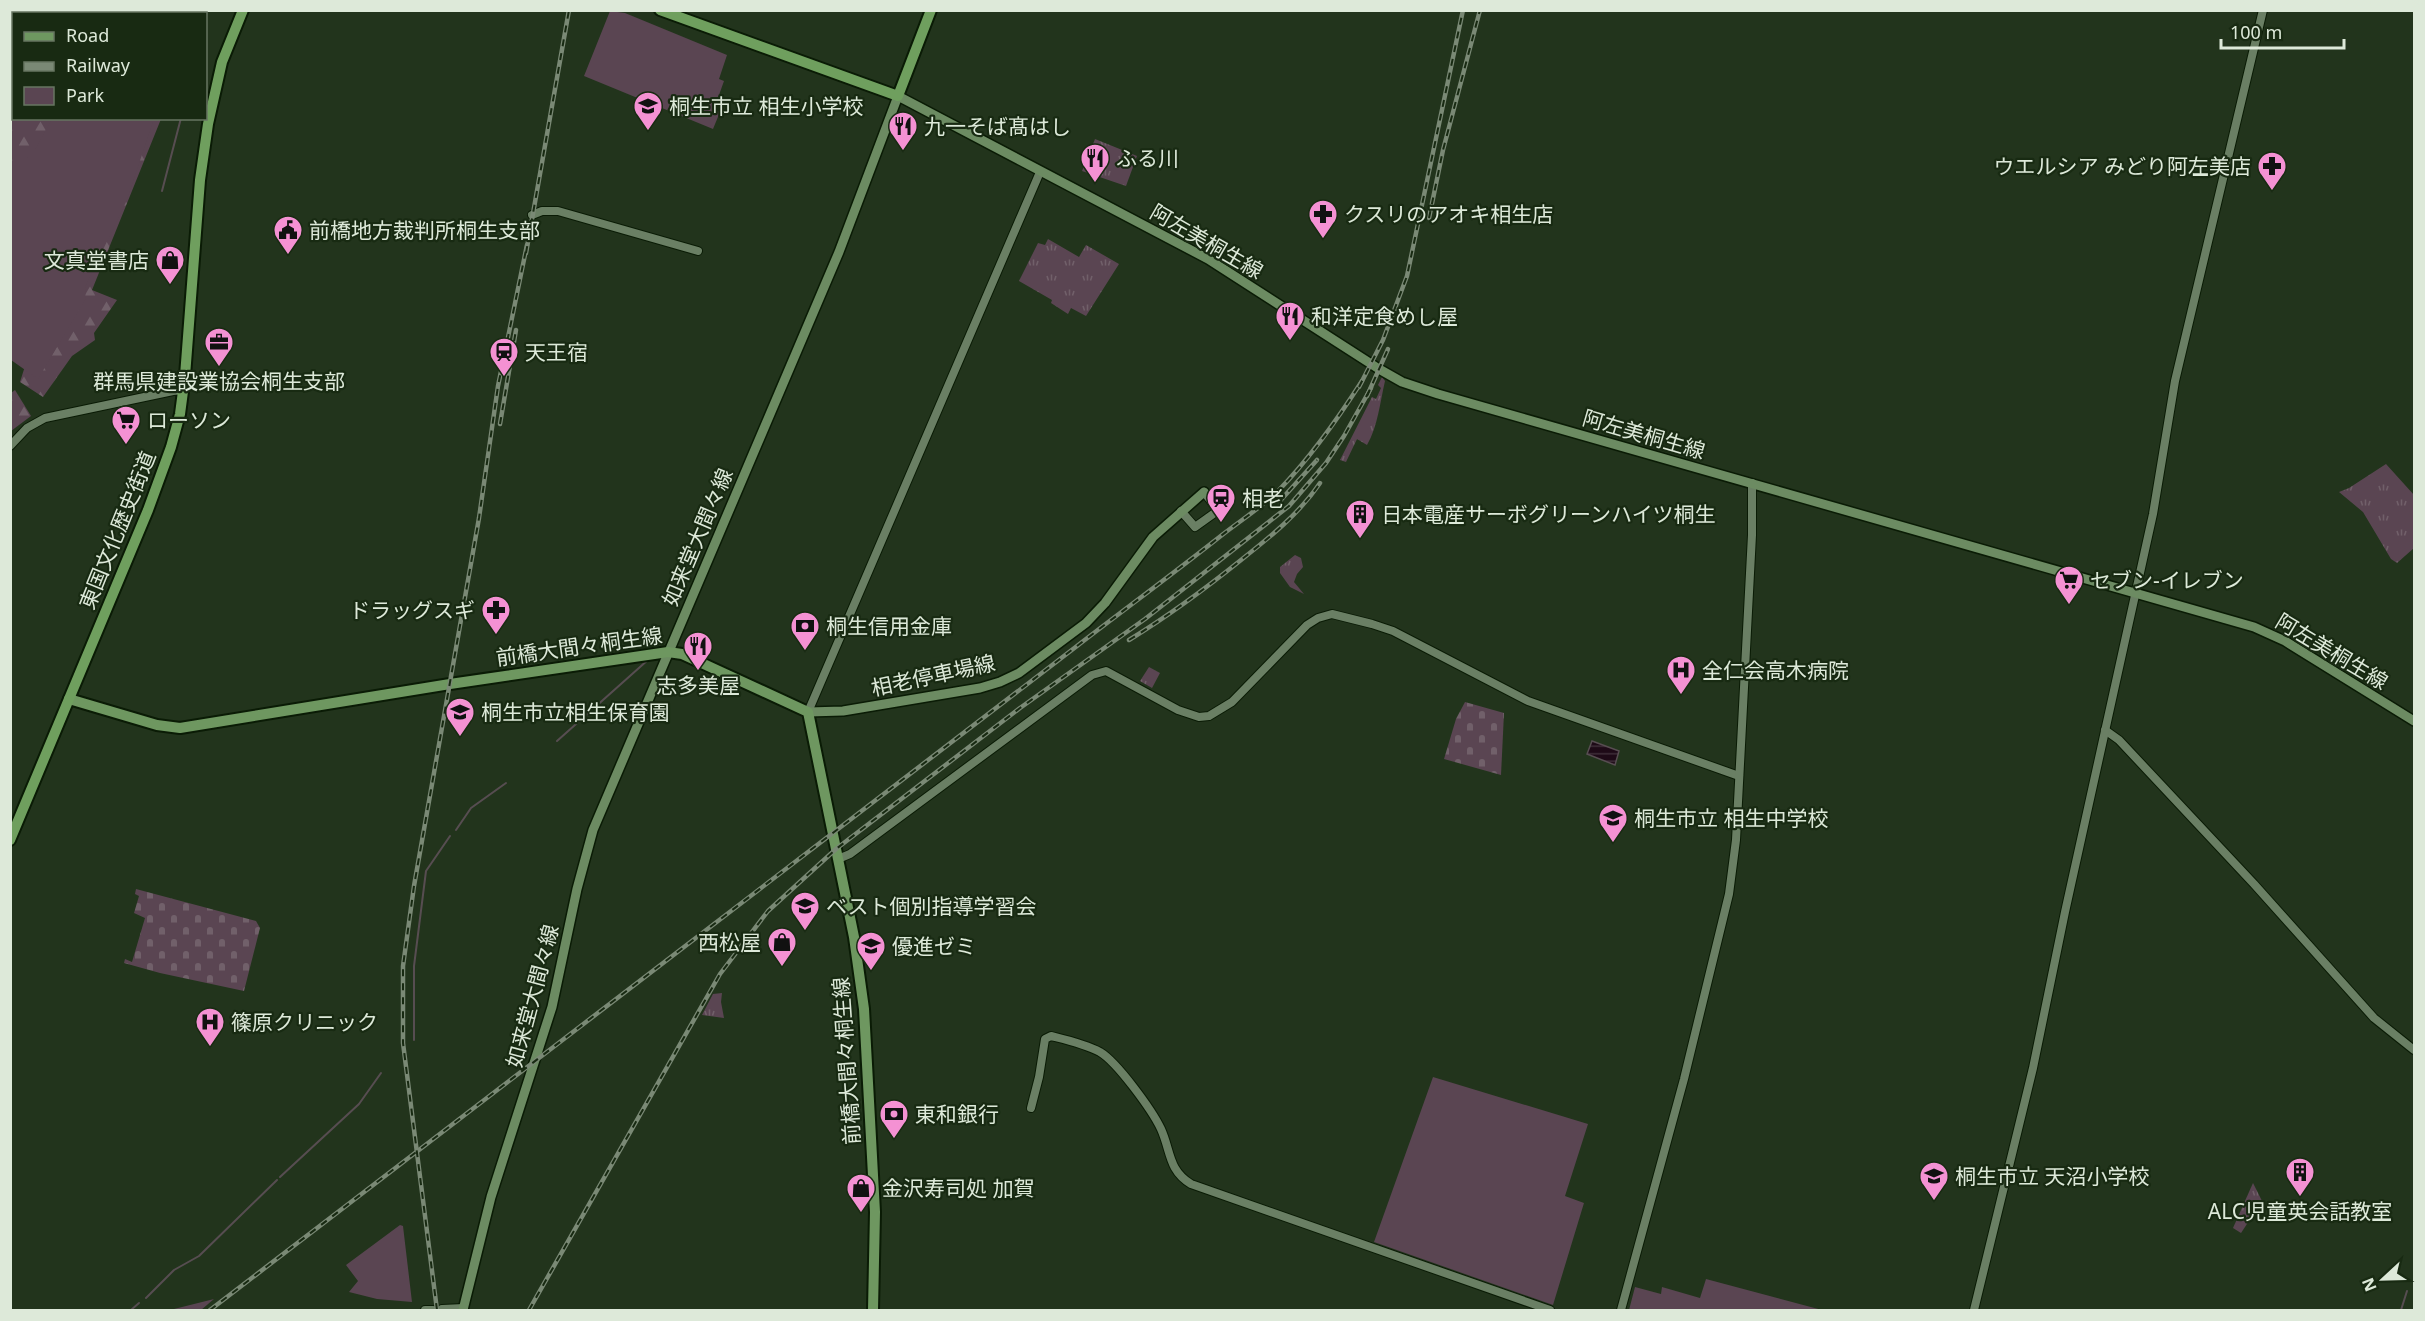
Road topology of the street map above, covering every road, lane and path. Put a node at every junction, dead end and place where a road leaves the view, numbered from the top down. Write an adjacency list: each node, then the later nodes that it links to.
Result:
1 (243, 10): 9 (highway, 東国文化歴史街道)
2 (660, 10): 5 (highway)
3 (931, 10): 5 (highway)
4 (2263, 10): 14 (street)
5 (898, 96): 6 (main road, 阿左美桐生線); 15 (main road, 如来堂大間々線)
6 (1040, 172): 11 (main road, 阿左美桐生線); 17 (street)
7 (532, 215): 8 (street)
8 (698, 251)
9 (184, 390): 10 (street); 16 (highway, 東国文化歴史街道)
10 (10, 446)
11 (1752, 483): 14 (main road, 阿左美桐生線); 20 (street)
12 (1204, 492): 13 (main road, 相老停車場線); 13 (street)
13 (1182, 511): 17 (main road, 相老停車場線)
14 (2136, 593): 18 (main road, 阿左美桐生線); 19 (street)
15 (668, 652): 16 (main road, 前橋大間々桐生線); 17 (main road, 前橋大間々桐生線); 26 (main road, 如来堂大間々線)
16 (69, 699): 21 (highway, 東国文化歴史街道)
17 (808, 712): 22 (main road, 前橋大間々桐生線)
18 (2415, 722)
19 (2105, 730): 23 (street); 32 (street)
20 (1738, 776): 22 (street); 31 (street)
21 (10, 840)
22 (838, 859): 29 (main road, 前橋大間々桐生線)
23 (2415, 1050)
24 (1031, 1107): 30 (street)
25 (442, 1309): 26 (street)
26 (463, 1309)
27 (433, 1310): 28 (street)
28 (425, 1311)
29 (873, 1311)
30 (1550, 1311)
31 (1621, 1311)
32 (1974, 1311)

